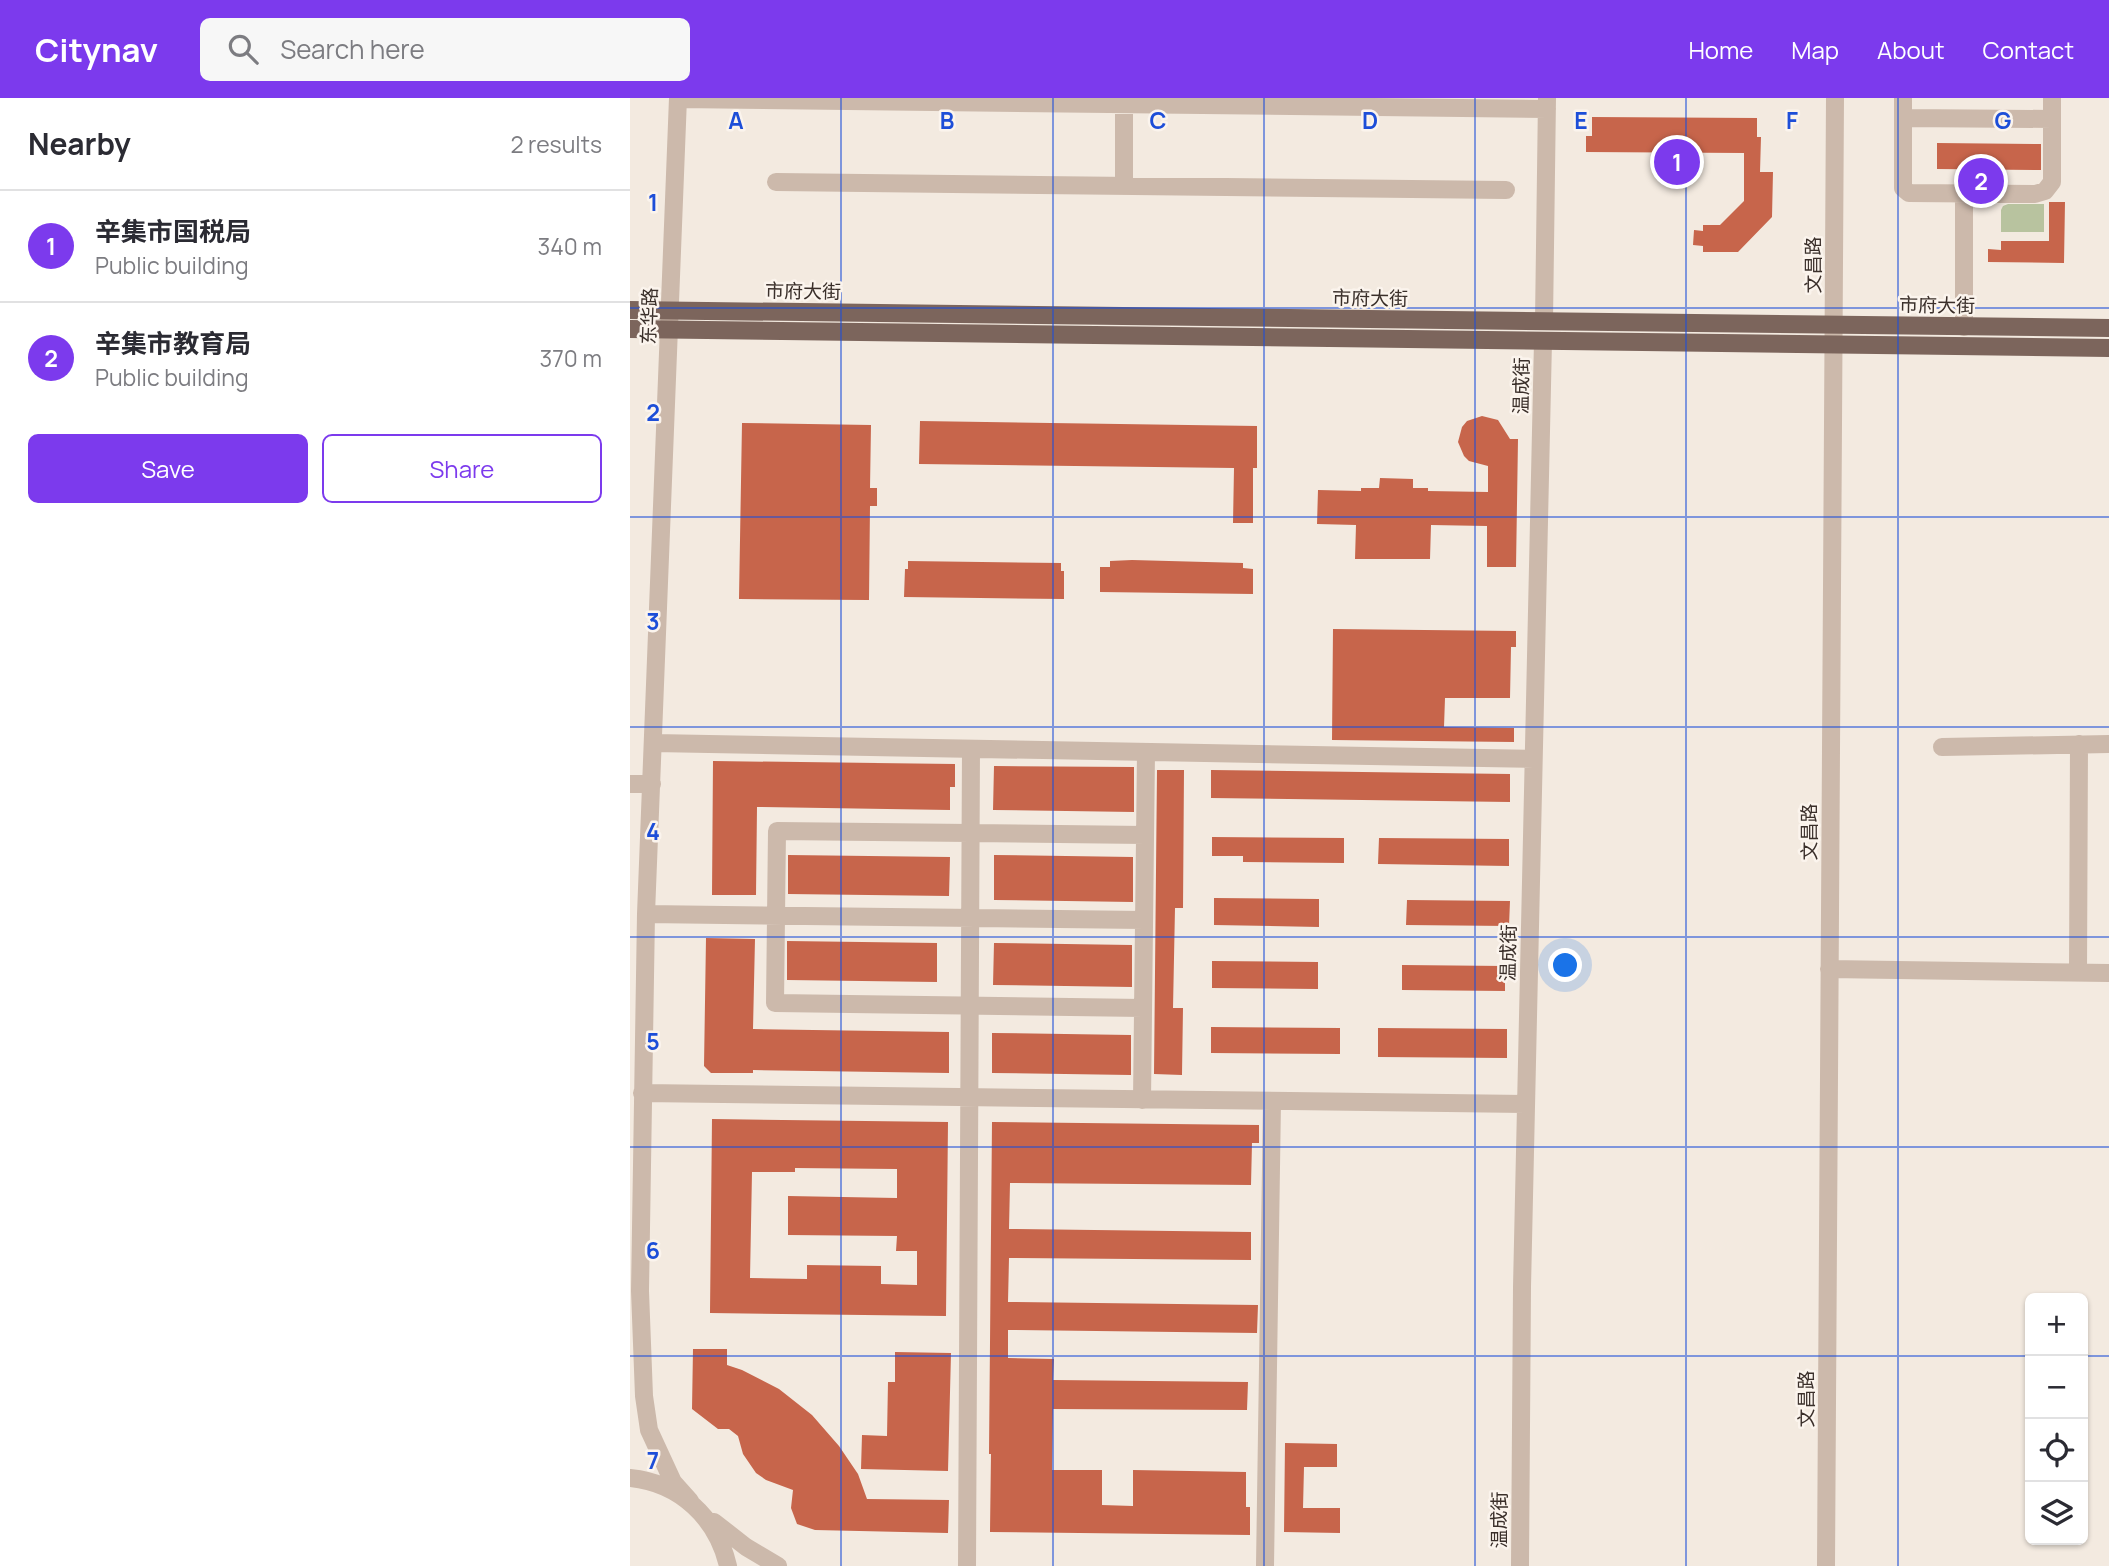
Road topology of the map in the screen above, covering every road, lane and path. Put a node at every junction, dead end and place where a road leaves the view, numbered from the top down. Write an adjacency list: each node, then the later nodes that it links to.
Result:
1 (678, 98): 5 (street); 14 (street, 东华路)
2 (1835, 98): 16 (street, 文昌路)
3 (1903, 98): 7 (street)
4 (2052, 98): 8 (street)
5 (1124, 101): 6 (street); 10 (street)
6 (1547, 104): 15 (street)
7 (1903, 118): 8 (street); 12 (street)
8 (2052, 119): 12 (street)
9 (776, 182): 10 (street)
10 (1124, 185): 11 (street)
11 (1506, 190)
12 (1965, 194): 17 (street)
13 (630, 310): 14 (main road, 市府大街)
14 (670, 311): 15 (main road, 市府大街); 20 (street, 东华路)
15 (1545, 321): 16 (main road, 市府大街)
16 (1834, 325): 17 (main road, 市府大街); 22 (street, 文昌路)
17 (1964, 327): 18 (main road, 市府大街)
18 (2109, 328)
19 (630, 329): 20 (main road, 市府大街)
20 (669, 330): 21 (main road, 市府大街); 24 (street, 东华路)
21 (1543, 341): 22 (main road, 市府大街); 30 (street, 温成街)
22 (1833, 344): 23 (main road, 市府大街); 39 (street, 文昌路)
23 (2109, 348)
24 (654, 743): 28 (street); 32 (street, 东华路)
25 (2079, 744): 26 (street); 27 (street); 40 (street)
26 (2109, 744)
27 (1942, 747)
28 (971, 749): 29 (street); 33 (street)
29 (1146, 752): 30 (street); 34 (street)
30 (1533, 759): 48 (street, 温成街)
31 (630, 784): 32 (street)
32 (652, 784): 35 (street, 东华路)
33 (970, 833): 34 (street); 36 (street); 37 (street)
34 (1145, 835): 38 (street)
35 (646, 914): 36 (street); 44 (street, 东华路)
36 (776, 915): 37 (street); 42 (street)
37 (970, 918): 38 (street); 42 (street)
38 (1144, 920): 43 (street)
39 (1829, 969): 40 (street); 58 (street, 文昌路)
40 (2078, 972): 41 (street)
41 (2109, 973)
42 (970, 1005): 43 (street); 45 (street)
43 (1143, 1007): 46 (street)
44 (642, 1093): 45 (street); 49 (street, 东华路)
45 (969, 1097): 46 (street); 55 (street)
46 (1142, 1100): 47 (street)
47 (1272, 1101): 48 (street); 56 (street)
48 (1525, 1104): 57 (street, 温成街)
49 (640, 1290): 50 (street); 52 (street)
50 (630, 1366)
51 (630, 1478): 52 (street)
52 (695, 1507): 53 (street); 54 (street)
53 (728, 1566)
54 (778, 1566)
55 (967, 1566)
56 (1265, 1566)
57 (1520, 1566)
58 (1826, 1566)

